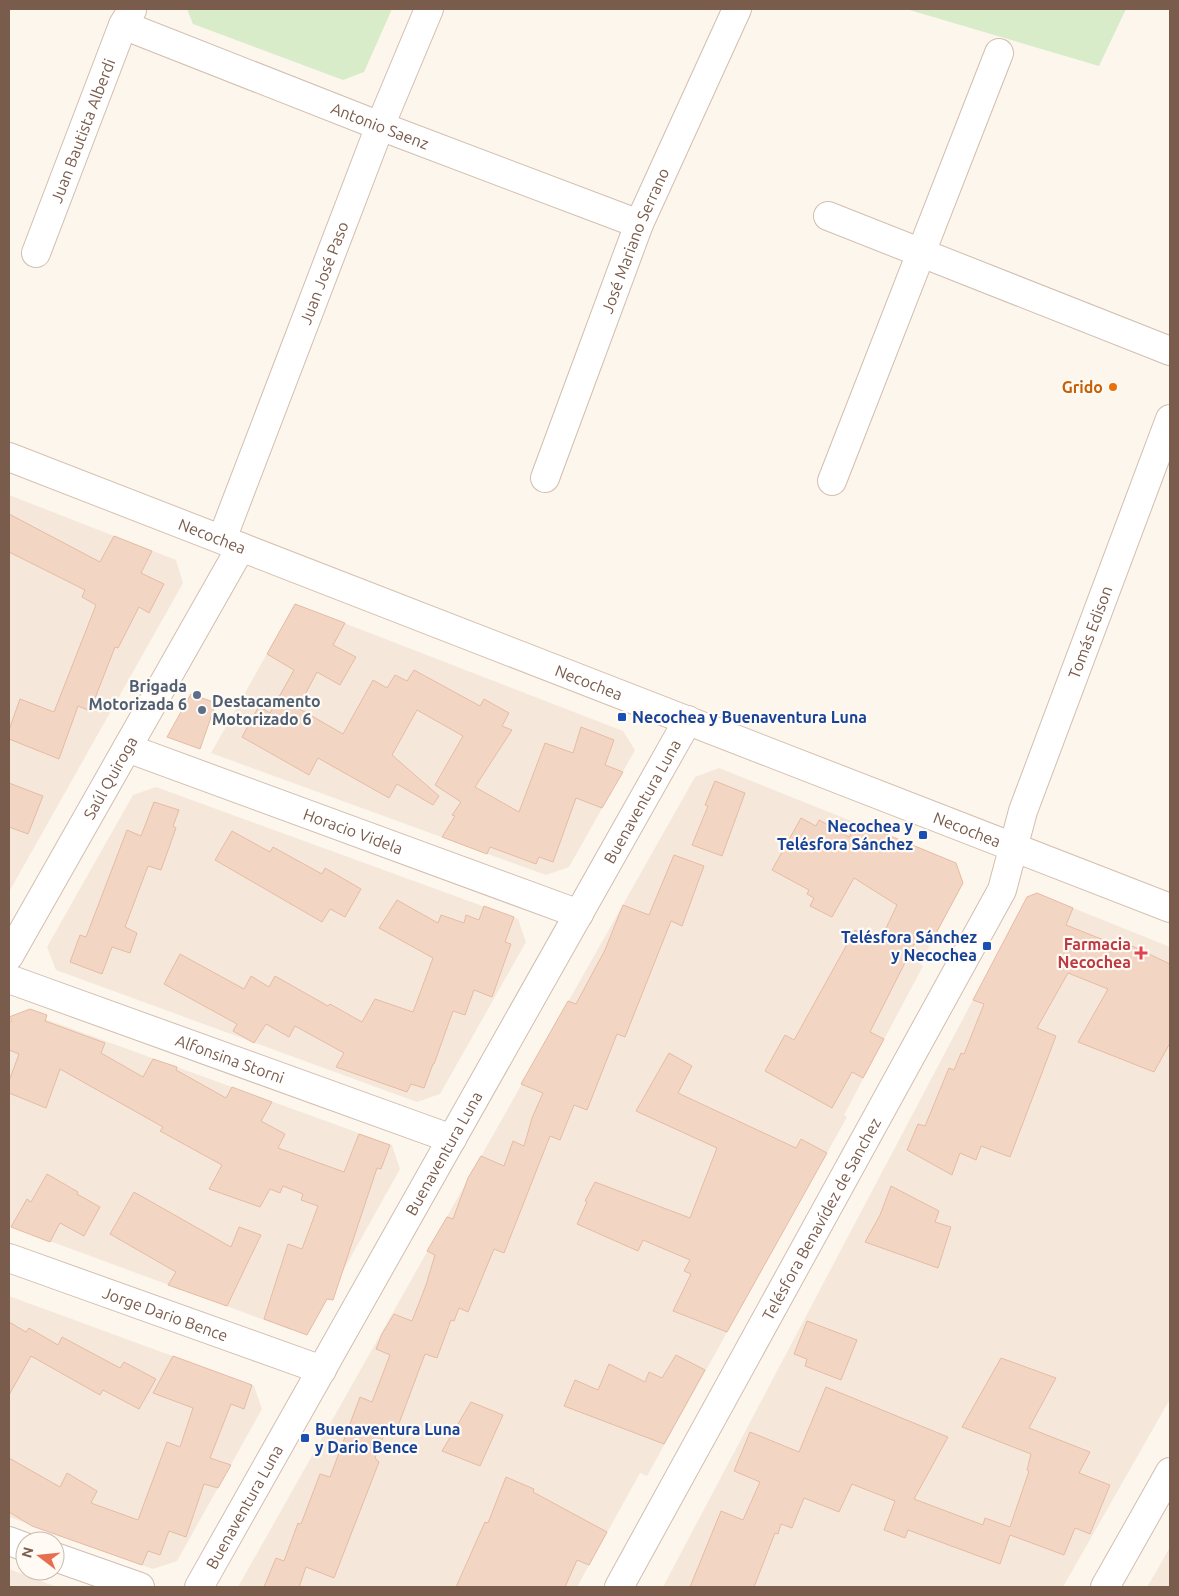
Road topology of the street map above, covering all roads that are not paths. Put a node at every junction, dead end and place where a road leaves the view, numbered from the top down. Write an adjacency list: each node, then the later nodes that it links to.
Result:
1 (429, 9): 5 (street, Juan José Paso)
2 (737, 9): 7 (street, José Mariano Serrano)
3 (128, 17): 5 (street, Antonio Saenz); 8 (street, Juan Bautista Alberdi)
4 (999, 53): 9 (street)
5 (380, 126): 7 (street, Antonio Saenz); 15 (street, Juan José Paso)
6 (828, 216): 9 (street)
7 (639, 224): 13 (street, José Mariano Serrano)
8 (36, 253)
9 (920, 253): 10 (street); 14 (street)
10 (1170, 351)
11 (1170, 419): 18 (street, Tomás Edison)
12 (9, 457): 15 (street, Necochea)
13 (545, 478)
14 (832, 481)
15 (232, 543): 16 (street, Necochea); 17 (street, Saúl Quiroga)
16 (688, 720): 18 (street, Necochea); 20 (street, Buenaventura Luna)
17 (127, 748): 20 (street, Horacio Videla); 21 (street, Saúl Quiroga)
18 (1014, 847): 19 (street, Necochea); 30 (street, Telésfora Benavídez de Sanchez)
19 (1170, 908)
20 (579, 914): 23 (street, Buenaventura Luna)
21 (9, 956)
22 (9, 979): 23 (street, Alfonsina Storni)
23 (452, 1139): 25 (street, Buenaventura Luna)
24 (9, 1258): 25 (street, Jorge Dario Bence)
25 (322, 1370): 29 (street, Buenaventura Luna)
26 (1170, 1472): 31 (street)
27 (65, 1561): 28 (street)
28 (140, 1587)
29 (199, 1587)
30 (619, 1587)
31 (1105, 1587)

